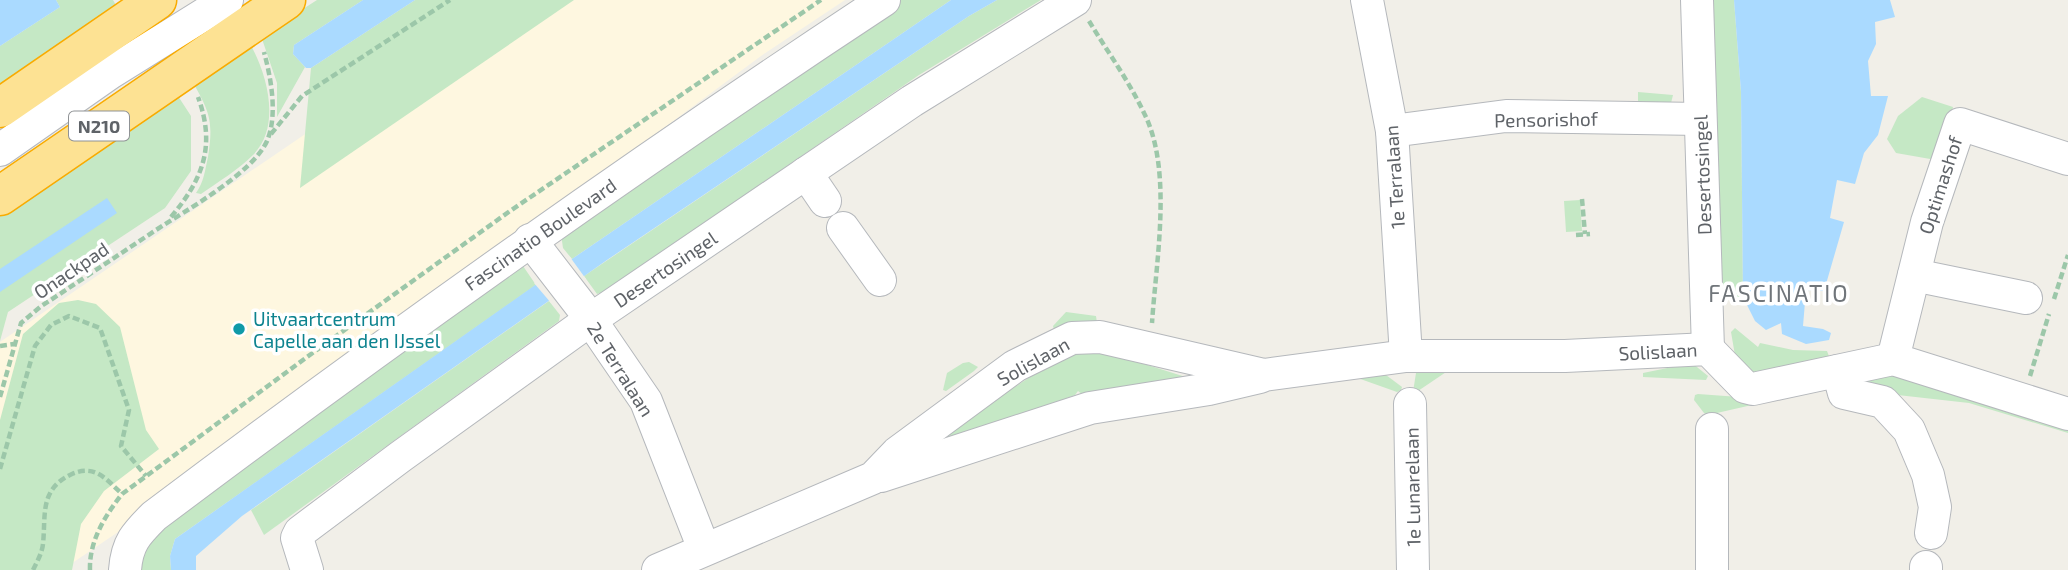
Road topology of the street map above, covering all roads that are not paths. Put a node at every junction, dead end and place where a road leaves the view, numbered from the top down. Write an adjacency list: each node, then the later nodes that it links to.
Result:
1 (286, 0): 7 (highway, N210)
2 (884, 0): 18 (street, Fascinatio Boulevard)
3 (1367, 0): 11 (street, 1e Terralaan)
4 (1697, 0): 10 (street, Desertosingel)
5 (151, 4): 7 (street); 8 (street, N210); 9 (highway)
6 (1079, 6): 14 (street, Desertosingel)
7 (210, 22): 8 (street, N210); 15 (highway, N210)
8 (79, 95): 12 (street, N210)
9 (0, 108)
10 (1700, 120): 11 (street, Pensorishof); 23 (street, Desertosingel)
11 (1392, 131): 24 (street, 1e Terralaan)
12 (0, 150)
13 (2068, 159): 19 (street, Optimashof)
14 (806, 173): 16 (street); 22 (street, Desertosingel)
15 (0, 196)
16 (824, 201)
17 (843, 228): 20 (street)
18 (539, 250): 22 (street, 2e Terralaan); 34 (street, Fascinatio Boulevard)
19 (1914, 275): 21 (street); 25 (street, Optimashof)
20 (880, 279)
21 (2026, 298)
22 (585, 313): 33 (street, 2e Terralaan); 35 (street, Desertosingel)
23 (1709, 349): 24 (street, Solislaan); 26 (street, Solislaan)
24 (1406, 356): 27 (street, Solislaan)
25 (1893, 359): 26 (street, Solislaan); 29 (street, Solislaan)
26 (1838, 371): 32 (street)
27 (1264, 375): 31 (street, Solislaan); 31 (street, Solislaan)
28 (1410, 404): 37 (street, 1e Lunarelaan)
29 (2068, 414)
30 (1712, 429): 38 (street)
31 (873, 478): 33 (street, Solislaan)
32 (1931, 533)
33 (705, 549): 36 (street, Solislaan)
34 (125, 570)
35 (307, 570)
36 (658, 570)
37 (1413, 570)
38 (1712, 570)

